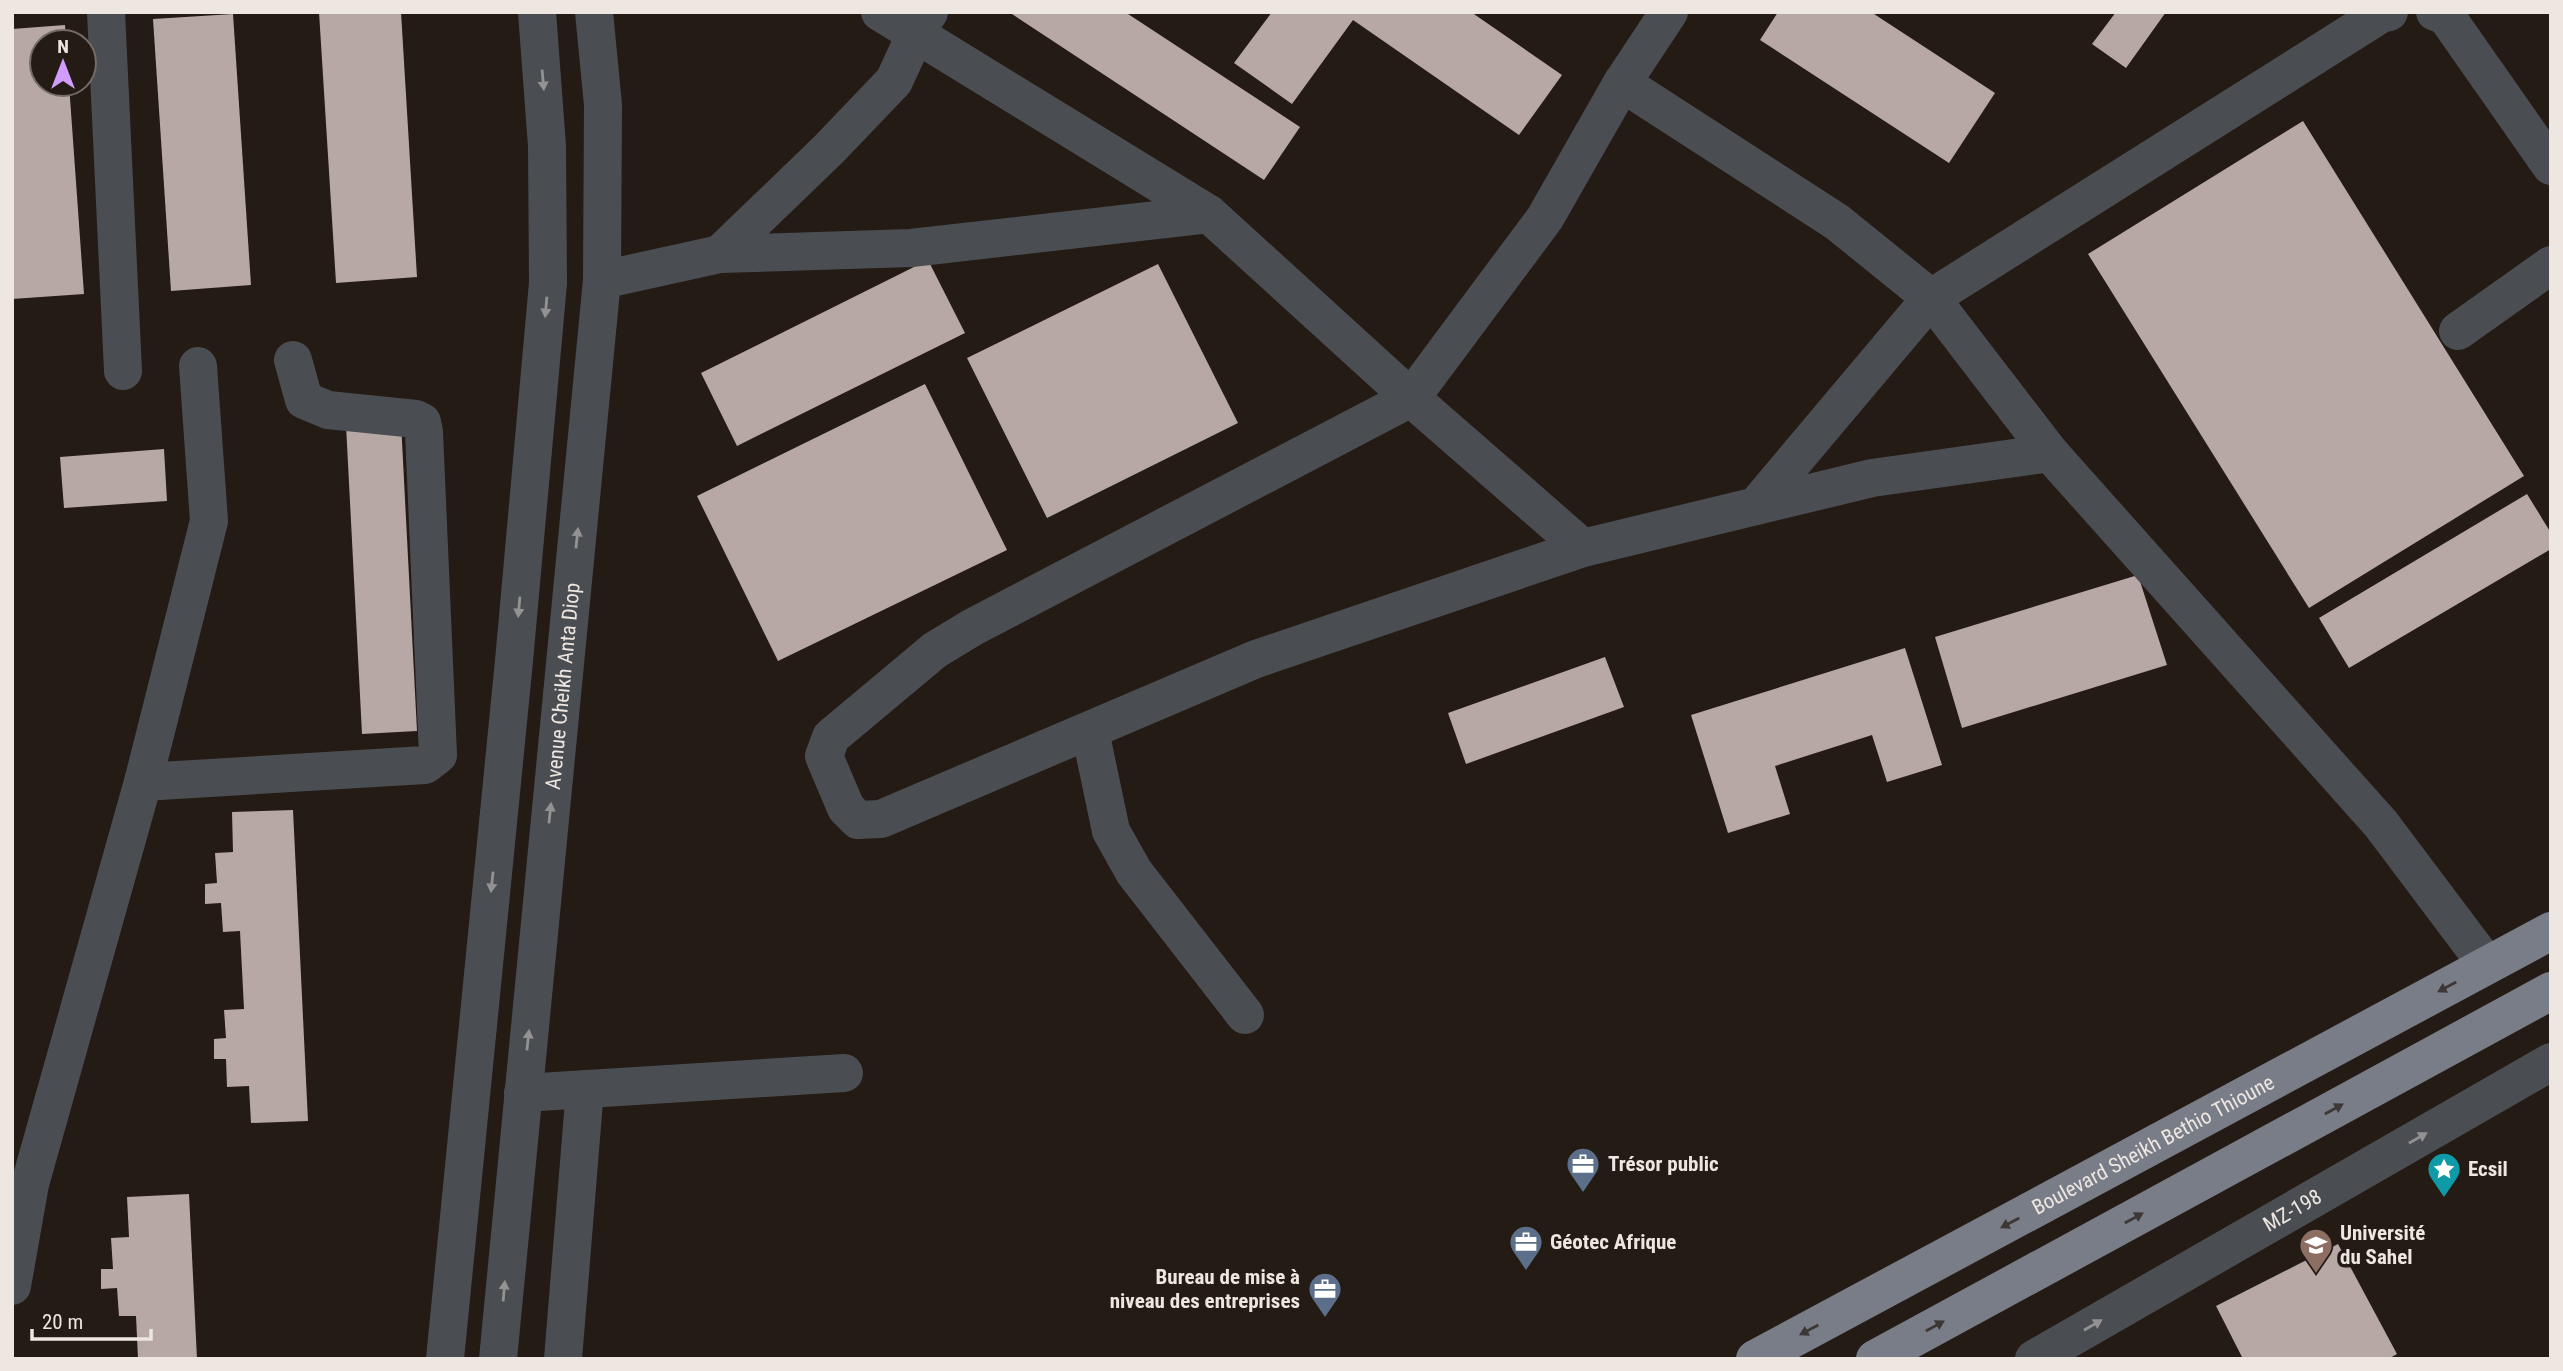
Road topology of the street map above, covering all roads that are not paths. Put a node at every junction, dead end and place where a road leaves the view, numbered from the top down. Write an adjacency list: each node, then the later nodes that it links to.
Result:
1 (106, 12): 19 (street)
2 (537, 12): 36 (street, one-way to 36)
3 (594, 12): 14 (street, Avenue Cheikh Anta Diop)
4 (880, 12): 8 (street)
5 (1669, 12): 9 (street)
6 (2389, 12): 15 (street)
7 (2435, 12): 10 (street)
8 (922, 22): 11 (street); 12 (street)
9 (1622, 83): 15 (street); 20 (street)
10 (2551, 166)
11 (1209, 214): 12 (street); 20 (street)
12 (720, 254): 14 (street)
13 (2551, 265): 16 (street)
14 (602, 280): 33 (street, Avenue Cheikh Anta Diop, one-way to 14)
15 (1931, 298): 21 (street); 22 (street)
16 (2458, 331)
17 (293, 360): 25 (street)
18 (198, 366): 25 (street)
19 (123, 371)
20 (1411, 398): 23 (street); 24 (street)
21 (2050, 453): 22 (street); 27 (street)
22 (1756, 506): 23 (street)
23 (1583, 548): 24 (street)
24 (1090, 731): 29 (street)
25 (143, 782): 34 (street)
26 (2551, 931): 27 (main road, Boulevard Sheikh Bethio Thioune)
27 (2487, 965): 39 (main road, Boulevard Sheikh Bethio Thioune, one-way to 39)
28 (2551, 991): 40 (main road, one-way to 28)
29 (1245, 1015)
30 (2551, 1062): 41 (street, MZ-198, one-way to 30)
31 (844, 1073): 32 (street)
32 (585, 1089): 33 (street); 38 (street)
33 (523, 1093): 37 (street, Avenue Cheikh Anta Diop, one-way to 33)
34 (21, 1184): 35 (street)
35 (12, 1286)
36 (445, 1359)
37 (498, 1359)
38 (563, 1359)
39 (1755, 1359)
40 (1875, 1359)
41 (2034, 1359)

